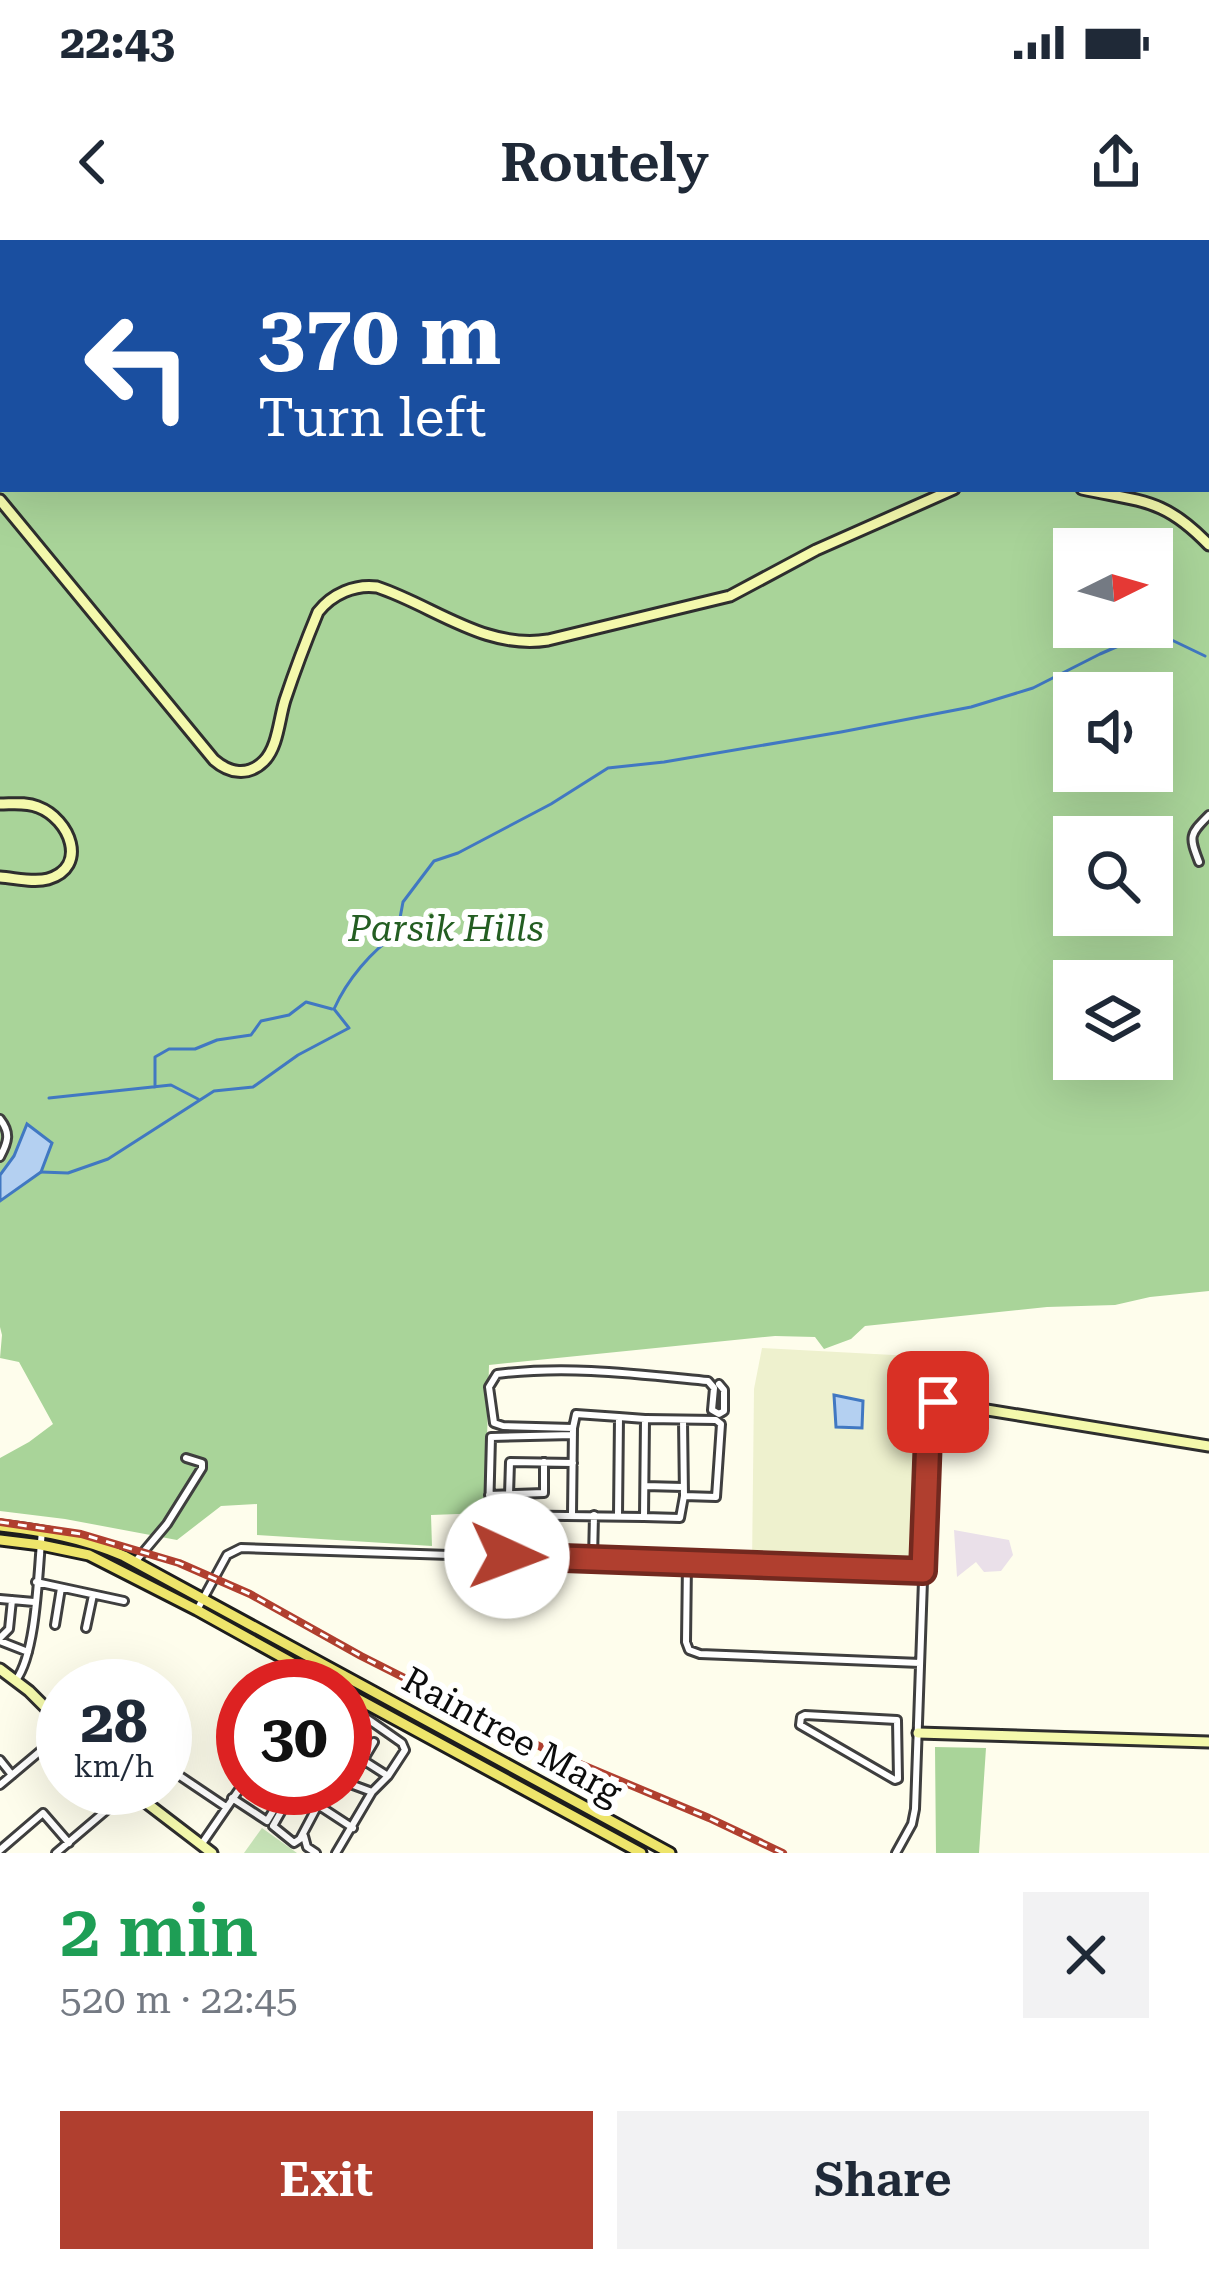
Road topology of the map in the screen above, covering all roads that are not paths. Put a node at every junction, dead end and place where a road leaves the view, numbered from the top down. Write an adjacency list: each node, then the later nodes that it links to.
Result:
1 (947, 492): 3 (street)
2 (1098, 492): 4 (street)
3 (0, 500)
4 (1209, 545)
5 (0, 804): 8 (street)
6 (1209, 814): 7 (street)
7 (1199, 862)
8 (0, 878)
9 (0, 1119): 10 (street)
10 (0, 1156)
11 (719, 1384): 16 (street)
12 (932, 1404): 17 (street); 36 (street)
13 (619, 1417): 14 (street); 16 (street); 27 (street)
14 (645, 1419): 15 (street); 21 (street)
15 (683, 1420): 22 (street); 22 (street)
16 (573, 1432): 20 (street); 23 (street)
17 (1209, 1446)
18 (186, 1458): 34 (street)
19 (544, 1462): 20 (street); 24 (street); 24 (street)
20 (573, 1463): 25 (street)
21 (645, 1486): 22 (street); 28 (street)
22 (683, 1491): 28 (street)
23 (489, 1495): 24 (street); 25 (street)
24 (509, 1495)
25 (572, 1514): 26 (street)
26 (594, 1514): 27 (street); 33 (street)
27 (618, 1515): 28 (street)
28 (644, 1516)
29 (0, 1526): 30 (main road, Raintree Marg)
30 (42, 1531): 32 (street); 34 (main road, Raintree Marg)
31 (0, 1540): 32 (main road)
32 (41, 1545): 37 (street); 45 (main road)
33 (593, 1559): 35 (street); 40 (street)
34 (136, 1562): 40 (main road, Raintree Marg)
35 (687, 1563): 36 (street); 51 (street)
36 (923, 1571): 51 (street)
37 (36, 1582): 38 (street); 44 (street)
38 (61, 1588): 39 (street); 46 (street)
39 (93, 1594): 43 (street); 47 (street)
40 (203, 1598): 45 (street); 86 (main road, Raintree Marg)
41 (0, 1599): 42 (street)
42 (12, 1600): 44 (street); 48 (street)
43 (124, 1601)
44 (34, 1602): 49 (street)
45 (197, 1610): 50 (main road)
46 (55, 1625)
47 (86, 1628)
48 (0, 1640): 49 (street)
49 (28, 1652): 53 (street)
50 (285, 1659)
51 (920, 1663): 58 (street)
52 (0, 1669): 53 (street)
53 (16, 1680): 54 (street)
54 (36, 1700)
55 (372, 1707): 85 (main road, Raintree Marg)
56 (842, 1717): 56 (street)
57 (372, 1723): 66 (street)
58 (918, 1733): 60 (street); 87 (street)
59 (374, 1742): 61 (street)
60 (1209, 1742)
61 (372, 1745)
62 (36, 1753): 65 (street)
63 (0, 1760): 65 (street)
64 (372, 1765): 66 (street)
65 (12, 1775): 67 (street)
66 (388, 1775): 68 (street)
67 (0, 1785)
68 (372, 1792)
69 (99, 1815): 78 (street)
70 (162, 1815): 79 (street)
71 (221, 1815): 79 (street)
72 (280, 1815): 73 (street)
73 (315, 1815)
74 (315, 1815): 83 (street)
75 (334, 1815): 77 (street)
76 (360, 1815): 77 (street)
77 (353, 1828): 84 (street)
78 (68, 1843): 80 (street); 81 (street)
79 (201, 1845): 82 (street)
80 (0, 1850)
81 (56, 1853)
82 (212, 1853)
83 (316, 1853)
84 (336, 1853)
85 (641, 1853)
86 (670, 1853)
87 (896, 1853)

